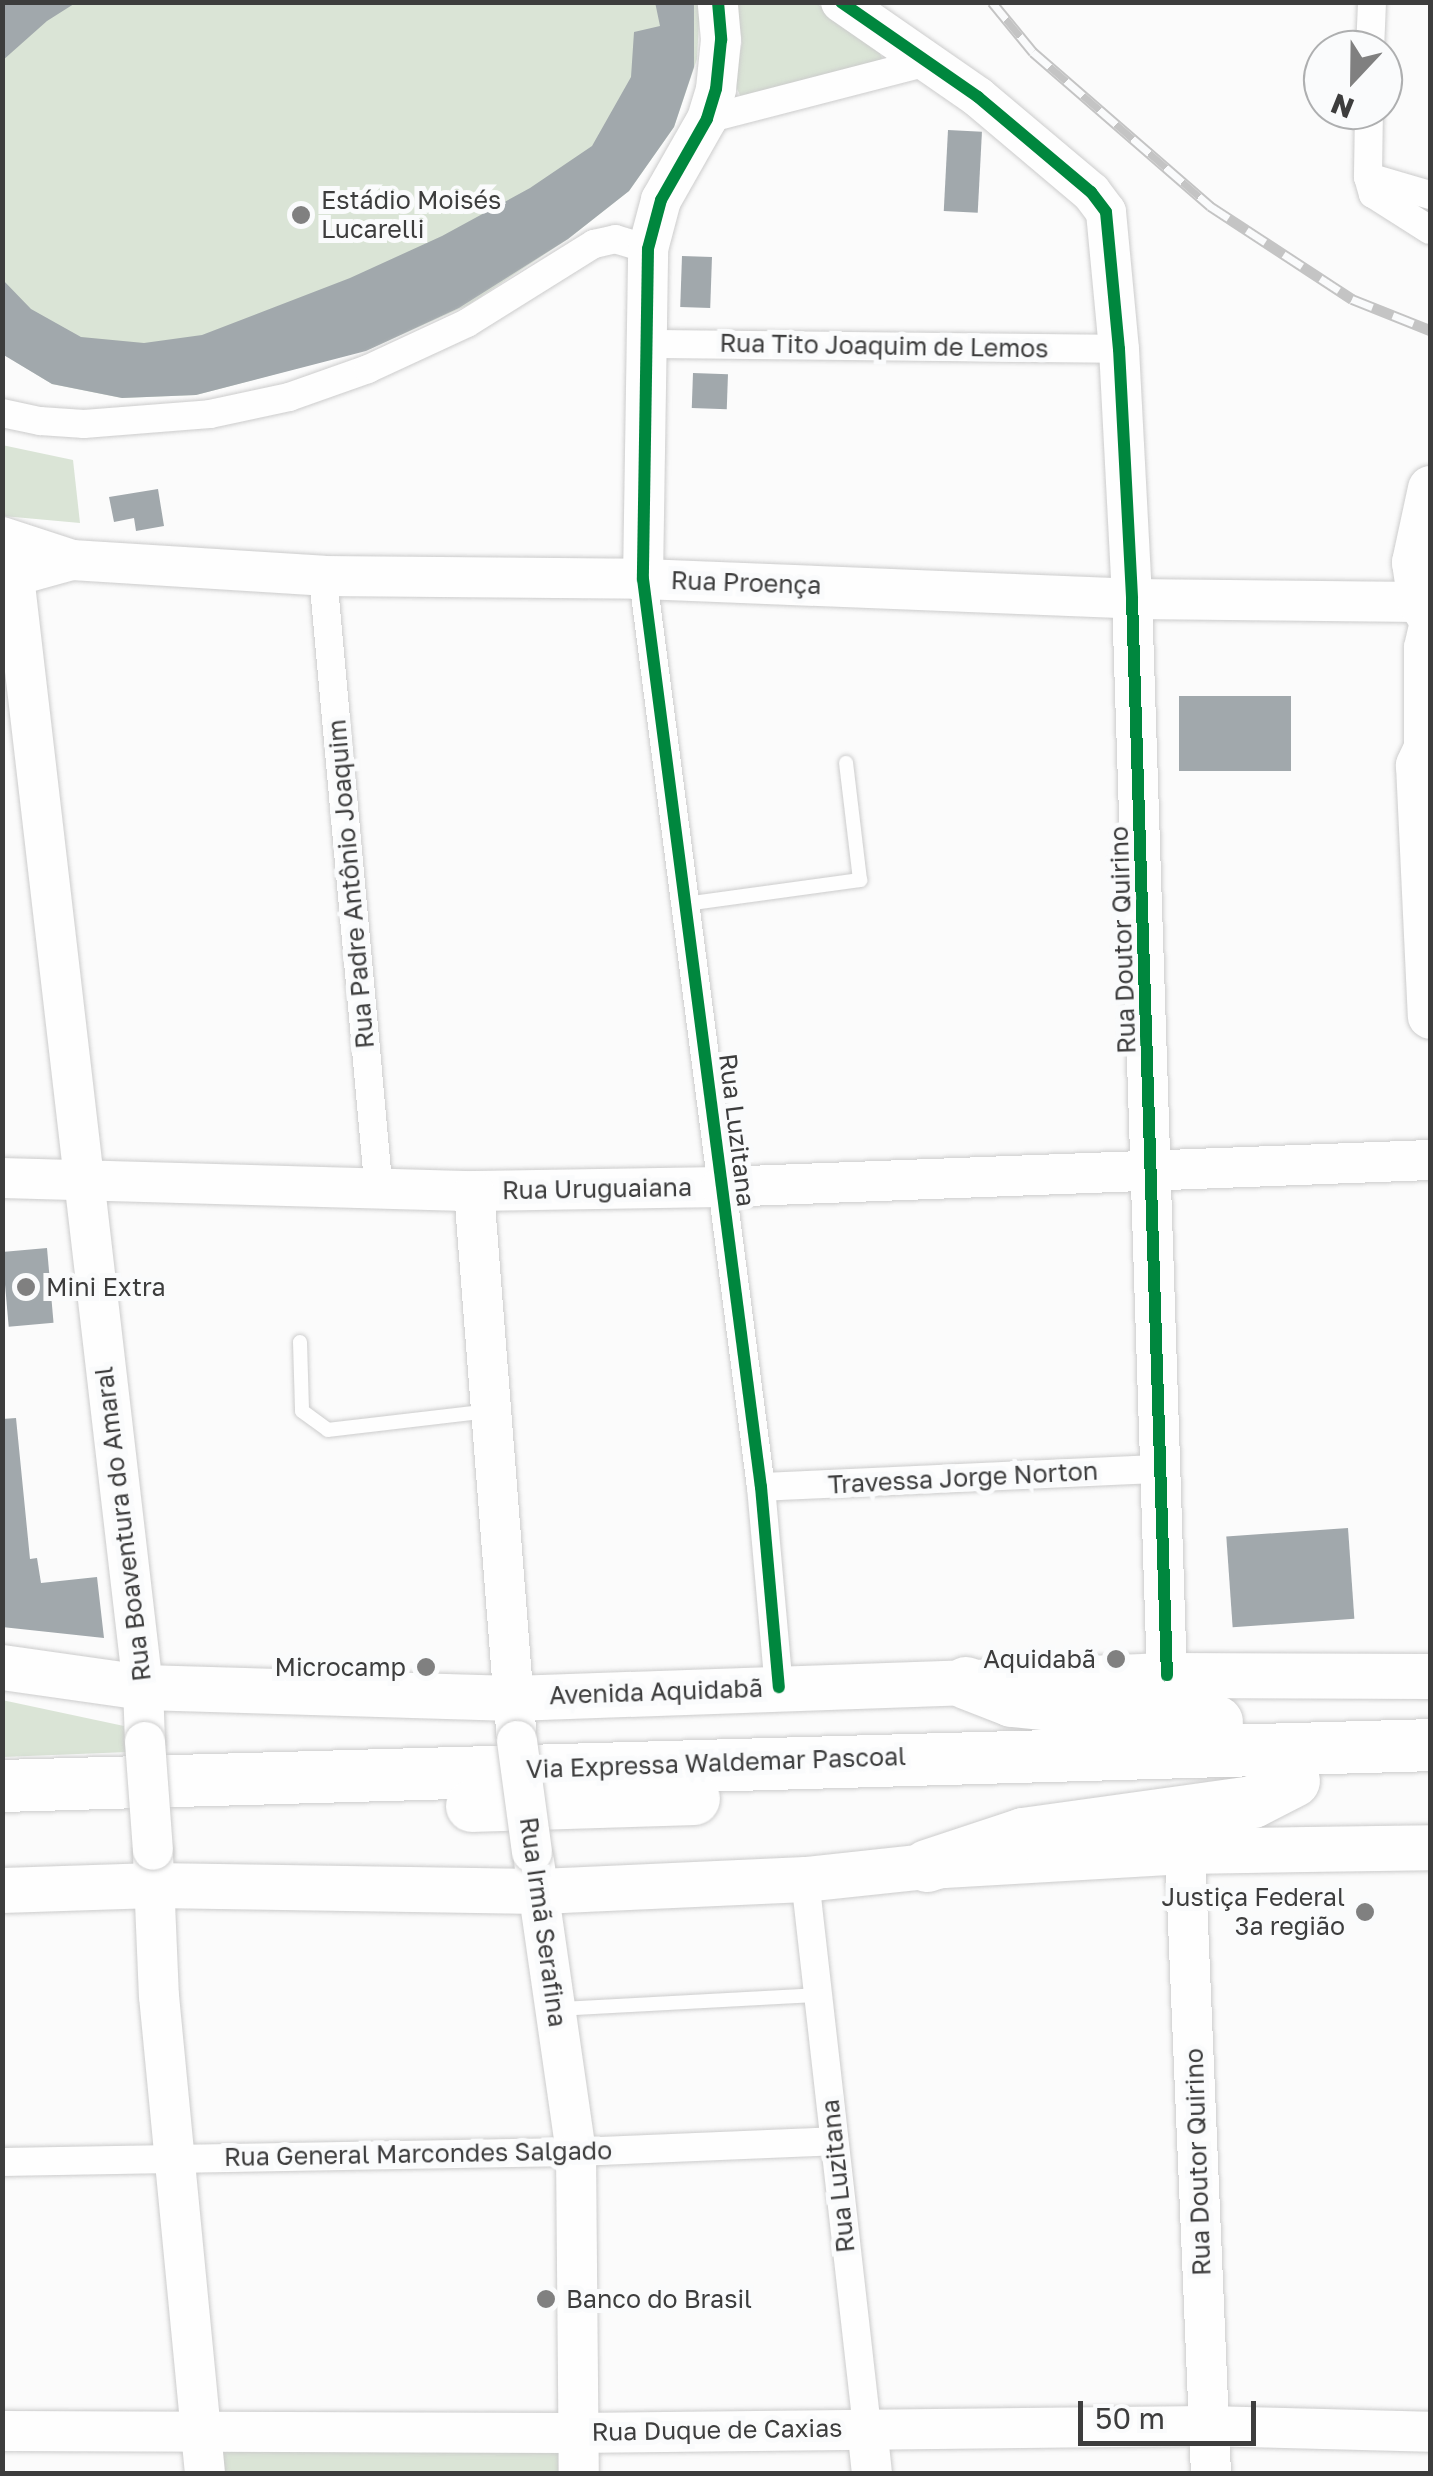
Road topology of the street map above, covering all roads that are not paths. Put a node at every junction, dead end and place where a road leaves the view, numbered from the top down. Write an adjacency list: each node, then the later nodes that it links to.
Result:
1 (718, 2): 6 (main road)
2 (841, 2): 5 (main road)
3 (1372, 2): 4 (street)
4 (1371, 30)
5 (927, 62): 6 (street); 13 (main road, Rua Doutor Quirino)
6 (706, 120): 11 (main road)
7 (1369, 130): 8 (street)
8 (1368, 177): 9 (street); 10 (street)
9 (1430, 196)
10 (1430, 230)
11 (648, 249): 12 (main road); 14 (street)
12 (648, 344): 13 (street, Rua Tito Joaquim de Lemos); 20 (main road)
13 (1119, 349): 21 (main road, Rua Doutor Quirino)
14 (2, 412)
15 (1430, 488): 22 (main road)
16 (2, 537): 17 (main road, Rua Proença)
17 (72, 560): 18 (main road, Rua Proença); 19 (main road, Rua Proença)
18 (8, 575): 30 (main road, Rua Boaventura do Amaral)
19 (323, 576): 20 (main road, Rua Proença); 33 (street, Rua Padre Antônio Joaquim)
20 (643, 578): 21 (main road, Rua Proença); 25 (street, Rua Luzitana)
21 (1132, 599): 22 (main road, Rua Proença); 28 (main road, Rua Doutor Quirino)
22 (1425, 610): 24 (street)
23 (846, 763): 25 (lane)
24 (1425, 779): 26 (main road)
25 (686, 904): 31 (street, Rua Luzitana)
26 (1430, 1016)
27 (1430, 1160): 28 (main road, Rua Uruguaiana)
28 (1154, 1169): 31 (main road, Rua Uruguaiana); 36 (main road, Rua Doutor Quirino)
29 (2, 1178): 30 (main road, Rua Uruguaiana)
30 (83, 1180): 33 (main road, Rua Uruguaiana); 42 (main road, Rua Boaventura do Amaral)
31 (722, 1187): 32 (main road, Rua Uruguaiana); 37 (street, Rua Luzitana)
32 (474, 1191): 33 (main road, Rua Uruguaiana); 35 (main road, Rua Irmã Serafina)
33 (379, 1192)
34 (300, 1342): 35 (lane)
35 (491, 1411): 44 (main road, Rua Irmã Serafina)
36 (1164, 1469): 37 (street, Travessa Jorge Norton); 39 (main road, Rua Doutor Quirino)
37 (762, 1487): 43 (street, Rua Luzitana)
38 (2, 1667): 42 (main road, Avenida Aquidabã)
39 (1167, 1675): 40 (main road, Avenida Aquidabã); 41 (main road, Avenida Aquidabã)
40 (1430, 1676)
41 (966, 1684): 43 (main road, Avenida Aquidabã); 46 (highway)
42 (143, 1687): 44 (main road, Avenida Aquidabã); 53 (main road, Rua Boaventura do Amaral, bridge)
43 (779, 1687): 44 (main road, Avenida Aquidabã)
44 (515, 1720): 54 (main road, Rua Irmã Serafina, bridge)
45 (1430, 1744): 46 (highway, Via Expressa Waldemar Pascoal)
46 (1334, 1763): 47 (highway, Via Expressa Waldemar Pascoal); 48 (highway, Via Expressa Waldemar Pascoal); 49 (highway, Via Expressa Waldemar Pascoal); 52 (highway)
47 (1430, 1777)
48 (2, 1786)
49 (2, 1817)
50 (1430, 1847): 51 (main road)
51 (1186, 1851): 52 (main road); 63 (main road, Rua Doutor Quirino)
52 (927, 1866): 55 (main road)
53 (153, 1868): 54 (main road); 56 (main road); 61 (main road, Rua Boaventura do Amaral)
54 (536, 1871): 55 (main road); 58 (main road, Rua Irmã Serafina)
55 (805, 1879): 57 (street, Rua Luzitana)
56 (2, 1890)
57 (818, 1995): 58 (lane); 59 (street, Rua Luzitana)
58 (556, 2009): 60 (main road, Rua Irmã Serafina)
59 (834, 2140): 60 (street, Rua General Marcondes Salgado); 64 (street, Rua Luzitana)
60 (576, 2152): 61 (street, Rua General Marcondes Salgado); 67 (main road, Rua Irmã Serafina)
61 (176, 2159): 62 (street, Rua General Marcondes Salgado); 68 (main road, Rua Boaventura do Amaral)
62 (2, 2162)
63 (1209, 2426): 64 (main road, Rua Duque de Caxias); 66 (main road, Rua Duque de Caxias); 72 (main road, Rua Doutor Quirino)
64 (867, 2427): 67 (main road, Rua Duque de Caxias); 71 (main road, Rua Luzitana)
65 (2, 2431): 68 (main road, Rua Duque de Caxias)
66 (1430, 2432)
67 (575, 2433): 68 (main road, Rua Duque de Caxias); 70 (main road, Rua Irmã Serafina)
68 (201, 2434): 69 (main road, Rua Boaventura do Amaral)
69 (205, 2474)
70 (579, 2474)
71 (872, 2474)
72 (1211, 2474)

